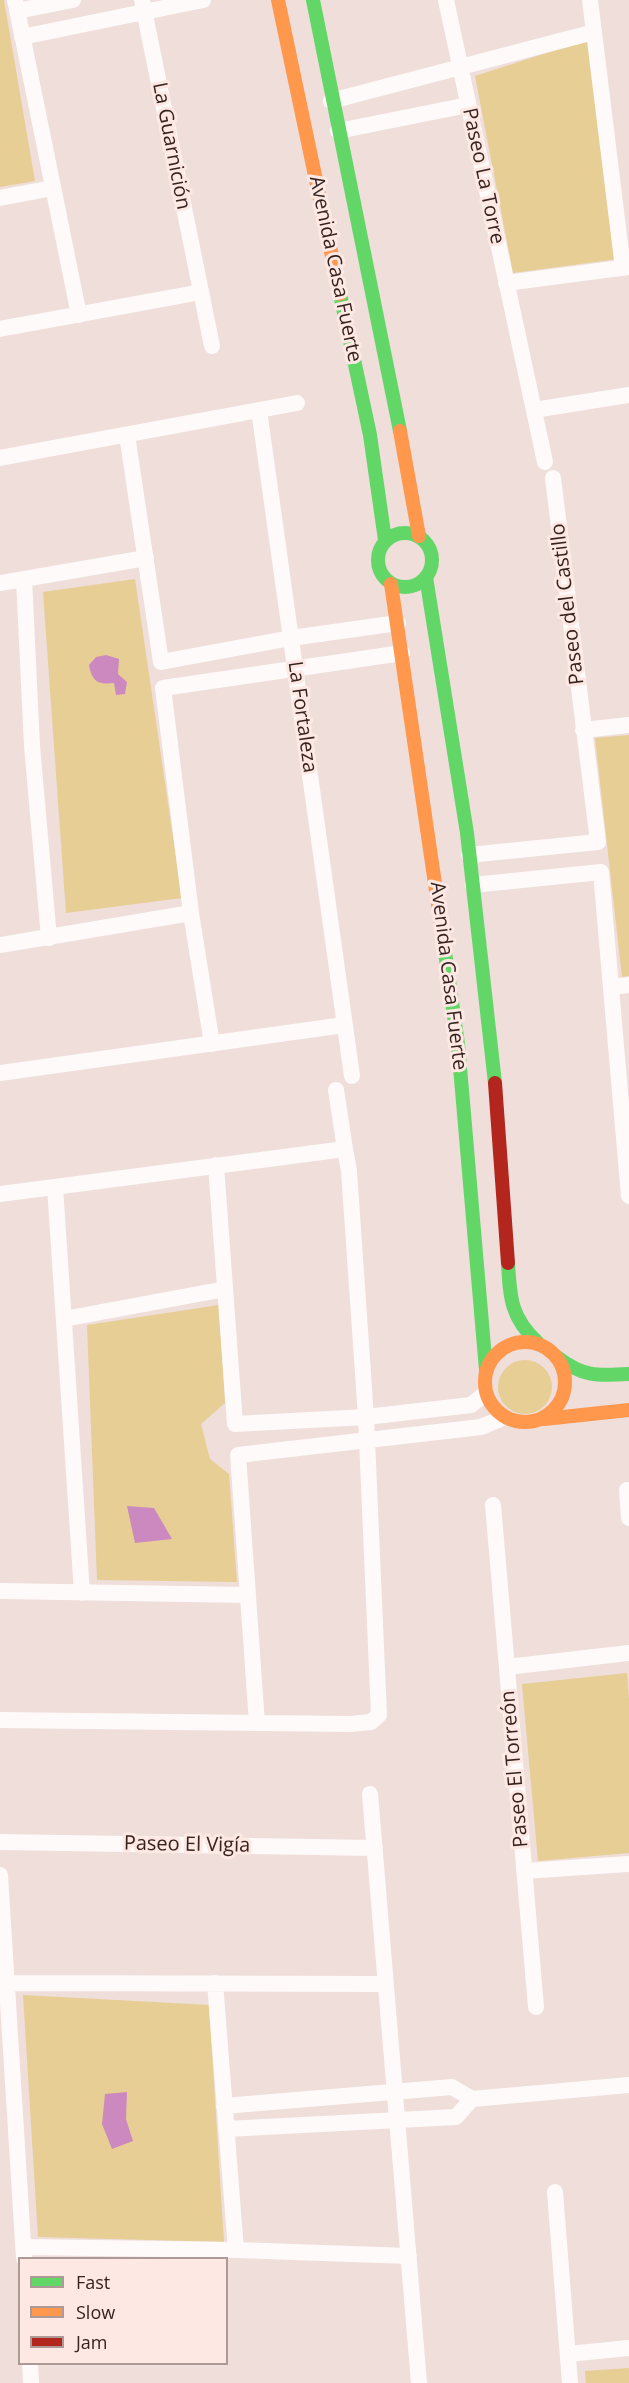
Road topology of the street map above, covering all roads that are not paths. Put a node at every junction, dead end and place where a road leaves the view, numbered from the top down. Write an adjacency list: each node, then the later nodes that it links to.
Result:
1 (73, 0): 7 (street)
2 (203, 0): 8 (street)
3 (278, 0): 32 (street, Avenida Casa Fuerte)
4 (313, 0): 12 (street, Avenida Casa Fuerte)
5 (446, 0): 11 (street, Paseo La Torre)
6 (590, 0): 9 (street)
7 (16, 6): 10 (street)
8 (143, 6): 10 (street); 19 (street, La Guarnición)
9 (594, 32): 11 (street); 17 (street)
10 (22, 37): 15 (street)
11 (460, 68): 12 (street); 13 (street, Paseo La Torre)
12 (332, 101): 14 (street, Avenida Casa Fuerte)
13 (468, 105): 14 (street); 18 (street, Paseo La Torre)
14 (338, 131): 31 (street, Avenida Casa Fuerte)
15 (53, 188): 16 (street); 20 (street)
16 (0, 198)
17 (626, 267): 18 (street)
18 (506, 284): 26 (street, Paseo La Torre)
19 (201, 292): 20 (street); 22 (street, La Guarnición)
20 (79, 315): 21 (street)
21 (0, 329)
22 (212, 346)
23 (629, 395): 26 (street)
24 (297, 403): 25 (street)
25 (259, 410): 27 (street); 39 (street, La Fortaleza)
26 (534, 410): 29 (street, Paseo La Torre)
27 (127, 435): 28 (street); 33 (street)
28 (0, 458)
29 (545, 462)
30 (554, 478): 43 (street, Paseo del Castillo)
31 (419, 536): 32 (street); 34 (street)
32 (385, 540): 37 (street)
33 (146, 558): 35 (street); 39 (street)
34 (426, 578): 37 (street); 44 (street, Avenida Casa Fuerte)
35 (24, 579): 36 (street); 47 (street)
36 (0, 583)
37 (391, 584): 38 (street, Avenida Casa Fuerte)
38 (398, 623): 39 (street); 40 (street, Avenida Casa Fuerte)
39 (291, 638): 41 (street, La Fortaleza)
40 (402, 653): 41 (street); 65 (street, Avenida Casa Fuerte)
41 (296, 668): 46 (street); 51 (street, La Fortaleza)
42 (629, 725): 43 (street)
43 (583, 730): 44 (street, Paseo del Castillo)
44 (469, 855): 45 (street, Avenida Casa Fuerte)
45 (473, 885): 50 (street); 63 (street, Avenida Casa Fuerte)
46 (191, 913): 47 (street); 52 (street)
47 (49, 938): 48 (street)
48 (0, 945)
49 (629, 985): 50 (street)
50 (611, 987): 60 (street)
51 (344, 1025): 52 (street); 54 (street, La Fortaleza)
52 (212, 1044): 53 (street)
53 (0, 1073)
54 (352, 1076)
55 (336, 1090): 56 (street)
56 (345, 1149): 57 (street); 69 (street)
57 (216, 1165): 58 (street); 61 (street)
58 (55, 1186): 59 (street); 62 (street)
59 (0, 1194)
60 (629, 1196)
61 (225, 1289): 62 (street); 69 (street)
62 (64, 1319): 77 (street)
63 (537, 1343): 64 (street); 65 (street)
64 (557, 1357): 66 (street); 71 (street)
65 (486, 1370): 67 (street)
66 (629, 1374)
67 (486, 1393): 69 (street); 70 (street)
68 (629, 1410): 71 (street)
69 (366, 1417): 72 (street)
70 (505, 1417): 71 (street); 72 (street)
71 (544, 1419)
72 (366, 1442): 78 (street); 82 (street)
73 (627, 1490): 75 (street)
74 (493, 1505): 80 (street, Paseo El Torreón)
75 (629, 1518)
76 (0, 1591): 77 (street)
77 (82, 1593): 78 (street)
78 (247, 1595): 82 (street)
79 (629, 1653): 80 (street, Paseo El Torreón)
80 (507, 1666): 87 (street, Paseo El Torreón)
81 (0, 1720): 82 (street)
82 (256, 1723)
83 (370, 1794): 85 (street)
84 (0, 1842): 85 (street, Paseo El Vigía)
85 (375, 1848): 91 (street)
86 (629, 1864): 87 (street, Paseo El Torreón)
87 (524, 1871): 92 (street, Paseo El Torreón)
88 (0, 1875): 89 (street)
89 (7, 1983): 90 (street); 101 (street)
90 (215, 1983): 91 (street); 96 (street)
91 (386, 1984): 94 (street)
92 (536, 2007)
93 (629, 2085): 95 (street)
94 (395, 2092): 95 (street); 96 (street); 97 (street)
95 (472, 2099): 97 (street)
96 (224, 2106): 98 (street)
97 (398, 2120): 98 (street); 102 (street)
98 (226, 2129): 100 (street)
99 (555, 2192): 104 (street)
100 (236, 2250): 101 (street); 102 (street)
101 (23, 2253)
102 (409, 2256): 107 (street)
103 (629, 2348): 104 (street)
104 (568, 2354): 108 (street)
105 (30, 2365): 106 (street)
106 (31, 2383)
107 (419, 2383)
108 (570, 2383)

